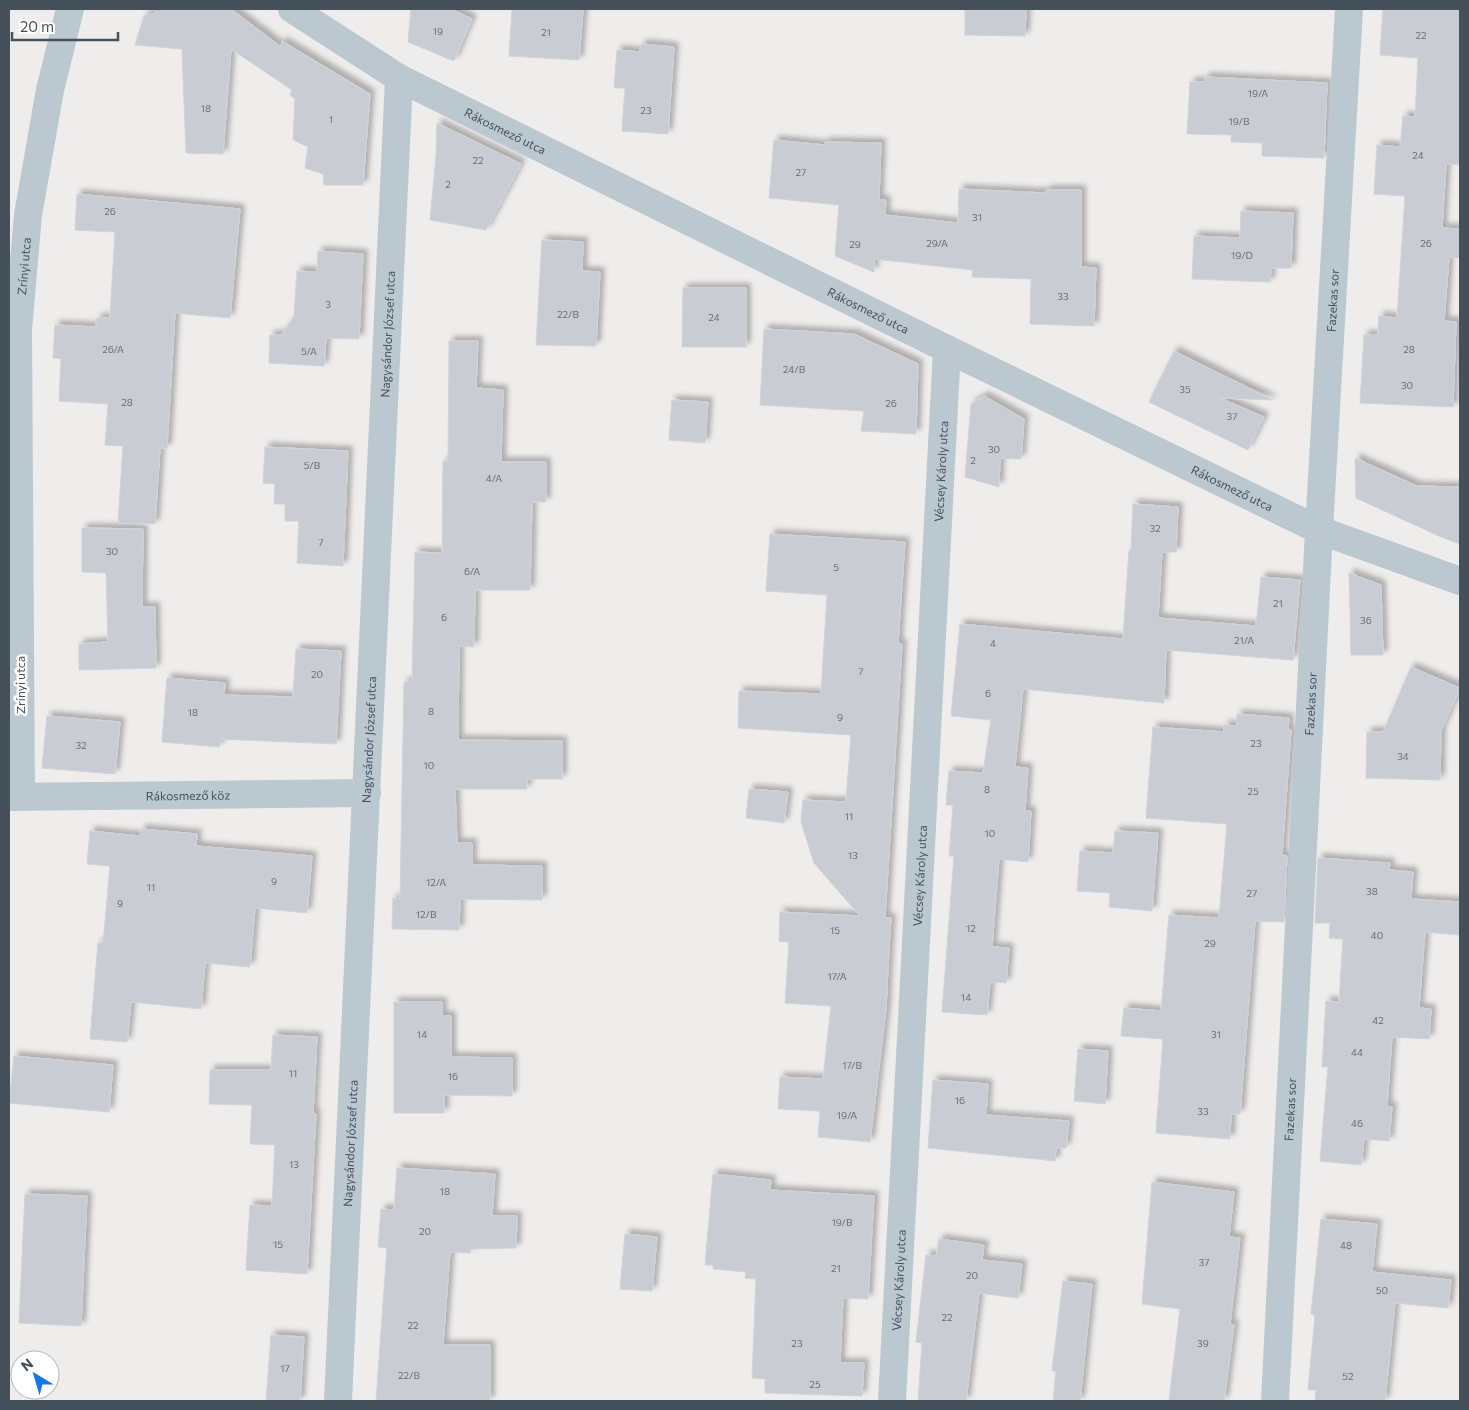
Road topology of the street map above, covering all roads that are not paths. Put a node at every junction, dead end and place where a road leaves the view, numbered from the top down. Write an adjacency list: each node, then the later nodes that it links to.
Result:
1 (70, 9): 9 (street, Zrínyi utca)
2 (292, 9): 4 (street, Rákosmező utca)
3 (1349, 9): 6 (street, Fazekas sor)
4 (399, 78): 5 (street, Rákosmező utca); 8 (street, Nagysándor József utca)
5 (947, 349): 6 (street, Rákosmező utca); 11 (street, Vécsey Károly utca)
6 (1319, 530): 7 (street, Rákosmező utca); 12 (street, Fazekas sor)
7 (1460, 581)
8 (367, 793): 9 (street, Rákosmező köz); 10 (street, Nagysándor József utca)
9 (15, 797)
10 (338, 1401)
11 (892, 1401)
12 (1275, 1401)

